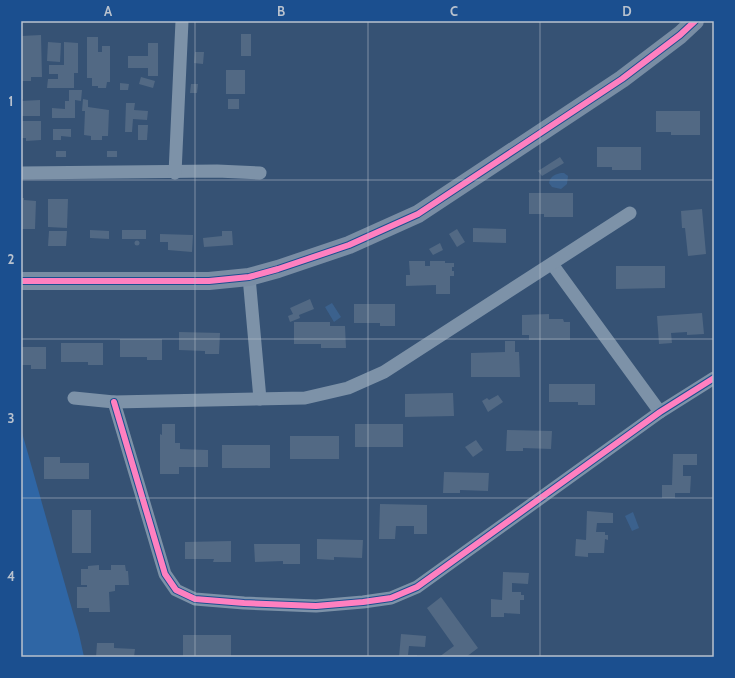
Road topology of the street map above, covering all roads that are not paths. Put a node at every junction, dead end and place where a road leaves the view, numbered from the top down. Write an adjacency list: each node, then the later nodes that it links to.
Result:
1 (182, 21): 4 (street)
2 (695, 21): 8 (street)
3 (21, 173): 4 (street)
4 (175, 173): 5 (street)
5 (260, 173)
6 (630, 213): 7 (street)
7 (552, 264): 12 (street); 14 (street)
8 (249, 277): 9 (street); 12 (street)
9 (21, 281)
10 (714, 378): 14 (street)
11 (74, 398): 13 (street)
12 (260, 399): 13 (street)
13 (114, 402): 14 (street)
14 (660, 412)

